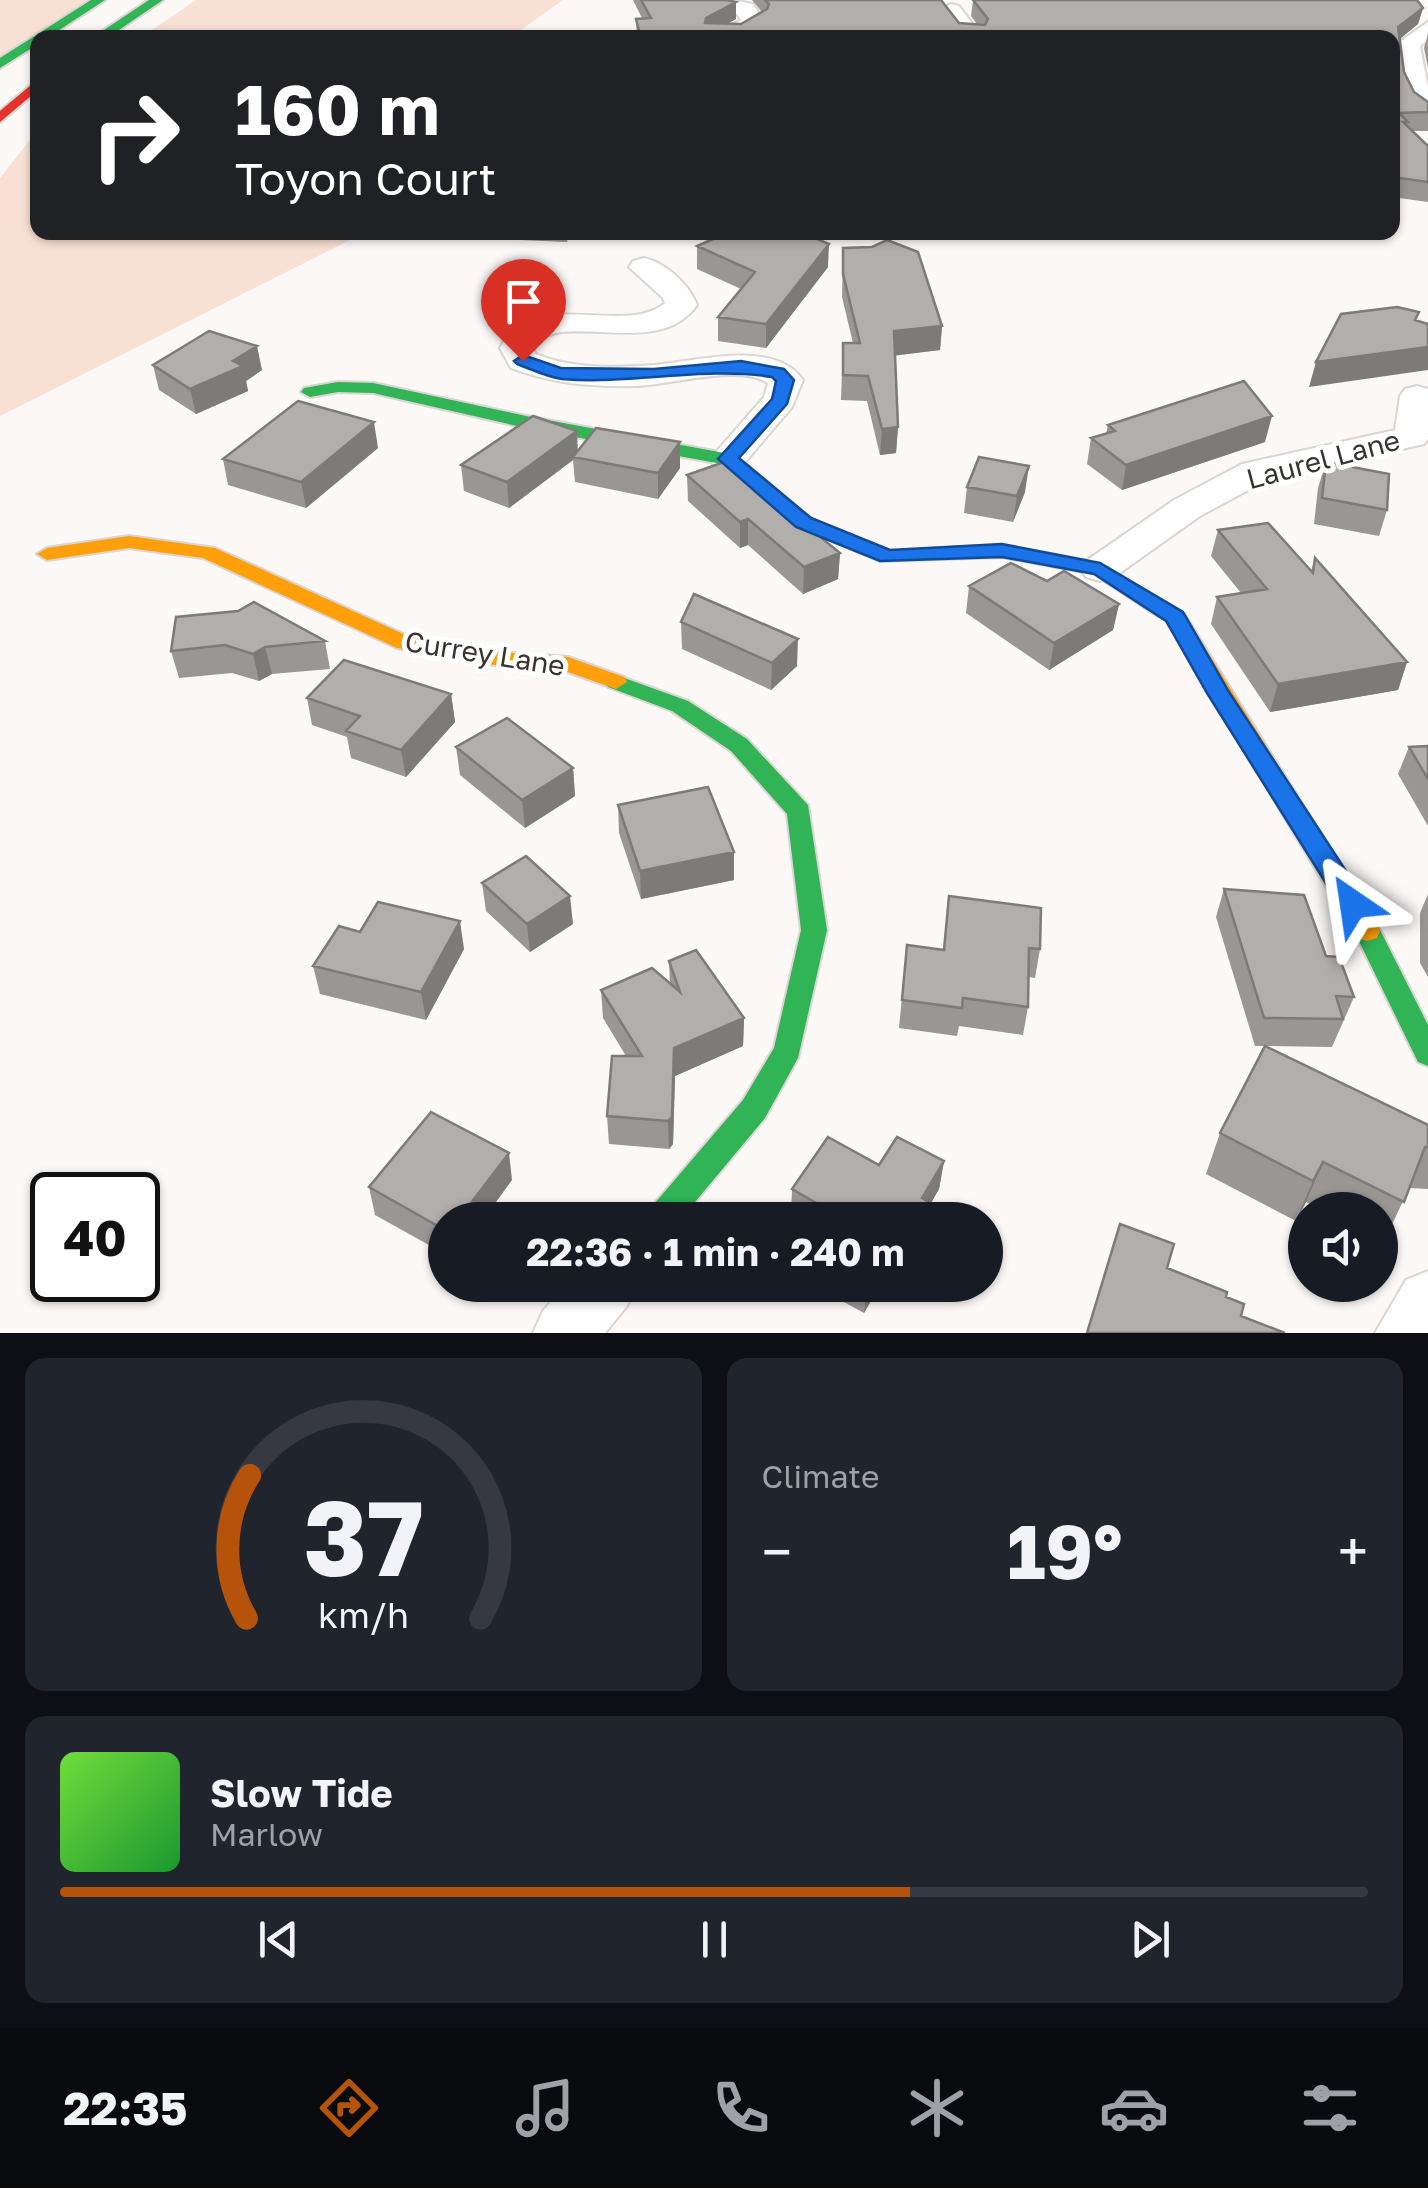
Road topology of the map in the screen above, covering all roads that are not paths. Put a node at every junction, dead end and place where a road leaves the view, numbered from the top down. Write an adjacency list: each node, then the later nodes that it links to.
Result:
1 (99, 0): 6 (main road)
2 (156, 0): 7 (main road)
3 (705, 2): 8 (street)
4 (951, 11): 9 (street)
5 (1428, 29): 14 (street)
6 (51, 30)
7 (110, 30)
8 (738, 30)
9 (966, 30)
10 (30, 43): 11 (main road)
11 (0, 64)
12 (30, 91): 15 (main road)
13 (1400, 105): 14 (street)
14 (1425, 106)
15 (0, 118)
16 (644, 267): 19 (street)
17 (310, 392): 19 (main road)
18 (1418, 396): 21 (street, Laurel Lane)
19 (728, 459): 21 (main road)
20 (47, 554): 23 (main road, Currey Lane)
21 (1100, 569): 22 (main road)
22 (1428, 1054)
23 (675, 1202)
24 (1428, 1300): 27 (street)
25 (590, 1302): 26 (street)
26 (564, 1333)
27 (1407, 1333)

